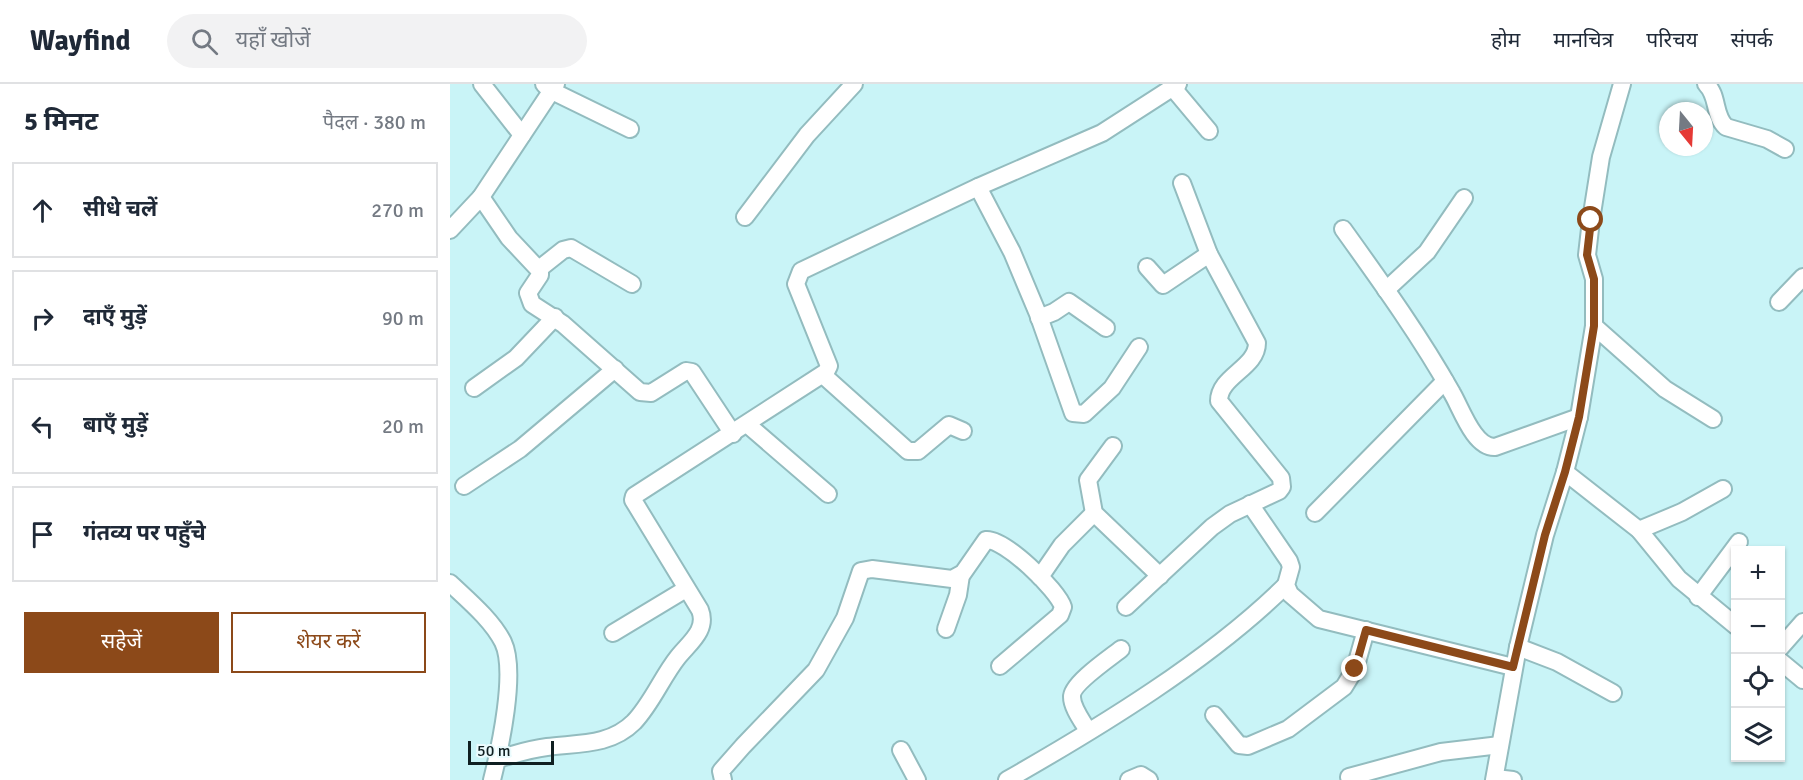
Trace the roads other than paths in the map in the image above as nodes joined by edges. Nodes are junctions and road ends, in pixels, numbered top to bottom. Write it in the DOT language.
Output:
graph roads {
  1 [pos="482,84"];
  2 [pos="854,84"];
  3 [pos="1622,84"];
  4 [pos="1706,84"];
  5 [pos="550,86"];
  6 [pos="1175,86"];
  7 [pos="630,129"];
  8 [pos="1209,131"];
  9 [pos="522,135"];
  10 [pos="1785,148"];
  11 [pos="1182,183"];
  12 [pos="978,187"];
  13 [pos="481,197"];
  14 [pos="1464,198"];
  15 [pos="745,217"];
  16 [pos="1343,229"];
  17 [pos="450,230"];
  18 [pos="1209,254"];
  19 [pos="1147,267"];
  20 [pos="539,269"];
  21 [pos="1803,277"];
  22 [pos="632,284"];
  23 [pos="1386,290"];
  24 [pos="1779,302"];
  25 [pos="555,318"];
  26 [pos="1039,318"];
  27 [pos="1594,326"];
  28 [pos="1106,328"];
  29 [pos="1139,347"];
  30 [pos="615,369"];
  31 [pos="823,375"];
  32 [pos="1445,381"];
  33 [pos="474,388"];
  34 [pos="1579,417"];
  35 [pos="1713,418"];
  36 [pos="740,430"];
  37 [pos="963,431"];
  38 [pos="1113,446"];
  39 [pos="1565,472"];
  40 [pos="464,486"];
  41 [pos="1723,489"];
  42 [pos="828,494"];
  43 [pos="1250,504"];
  44 [pos="1094,513"];
  45 [pos="1315,513"];
  46 [pos="1639,530"];
  47 [pos="1739,542"];
  48 [pos="961,575"];
  49 [pos="1160,576"];
  50 [pos="1040,577"];
  51 [pos="450,583"];
  52 [pos="1286,585"];
  53 [pos="686,589"];
  54 [pos="1698,597"];
  55 [pos="1126,607"];
  56 [pos="1731,622"];
  57 [pos="1803,622"];
  58 [pos="946,629"];
  59 [pos="1366,630"];
  60 [pos="614,633"];
  61 [pos="1785,642"];
  62 [pos="1518,647"];
  63 [pos="1121,649"];
  64 [pos="1000,666"];
  65 [pos="1785,666"];
  66 [pos="1513,667"];
  67 [pos="1803,680"];
  68 [pos="1612,693"];
  69 [pos="1214,715"];
  70 [pos="1088,731"];
  71 [pos="1500,745"];
  72 [pos="901,750"];
  73 [pos="498,759"];
  74 [pos="1350,777"];
  75 [pos="1495,779"];
  76 [pos="492,780"];
  77 [pos="723,780"];
  78 [pos="917,780"];
  79 [pos="1007,780"];
  80 [pos="1129,780"];
  81 [pos="1149,780"];
  82 [pos="1513,780"];
  1 -- 9 [label="street"];
  2 -- 15 [label="street"];
  3 -- 27 [label="street"];
  4 -- 10 [label="street"];
  5 -- 7 [label="street"];
  5 -- 9 [label="street"];
  6 -- 8 [label="street"];
  6 -- 12 [label="street"];
  9 -- 13 [label="street"];
  11 -- 18 [label="street"];
  12 -- 26 [label="street"];
  12 -- 31 [label="street"];
  13 -- 17 [label="street"];
  13 -- 20 [label="street"];
  14 -- 23 [label="street"];
  16 -- 23 [label="street"];
  18 -- 19 [label="street"];
  18 -- 43 [label="street"];
  20 -- 22 [label="street"];
  20 -- 25 [label="street"];
  21 -- 24 [label="street"];
  23 -- 32 [label="street"];
  25 -- 30 [label="street"];
  25 -- 33 [label="street"];
  26 -- 28 [label="street"];
  26 -- 29 [label="street"];
  27 -- 34 [label="street"];
  27 -- 35 [label="street"];
  30 -- 36 [label="street"];
  30 -- 40 [label="street"];
  31 -- 36 [label="street"];
  31 -- 37 [label="street"];
  32 -- 34 [label="street"];
  32 -- 45 [label="street"];
  34 -- 39 [label="street"];
  36 -- 42 [label="street"];
  36 -- 53 [label="street"];
  38 -- 44 [label="street"];
  39 -- 46 [label="street"];
  39 -- 62 [label="street"];
  41 -- 46 [label="street"];
  43 -- 49 [label="street"];
  43 -- 52 [label="street"];
  44 -- 49 [label="street"];
  44 -- 50 [label="street"];
  46 -- 54 [label="street"];
  47 -- 54 [label="street"];
  48 -- 50 [label="street"];
  48 -- 58 [label="street"];
  48 -- 77 [label="street"];
  49 -- 55 [label="street"];
  50 -- 64 [label="street"];
  51 -- 73 [label="street"];
  52 -- 59 [label="street"];
  52 -- 70 [label="street"];
  53 -- 60 [label="street"];
  53 -- 73 [label="street"];
  54 -- 56 [label="street"];
  57 -- 61 [label="street"];
  59 -- 66 [label="street"];
  59 -- 69 [label="street"];
  62 -- 66 [label="street"];
  62 -- 68 [label="street"];
  63 -- 70 [label="street"];
  65 -- 67 [label="street"];
  66 -- 71 [label="street"];
  70 -- 79 [label="street"];
  71 -- 74 [label="street"];
  71 -- 75 [label="street"];
  72 -- 78 [label="street"];
  73 -- 76 [label="street"];
  75 -- 82 [label="street"];
  80 -- 81 [label="street"];
}
